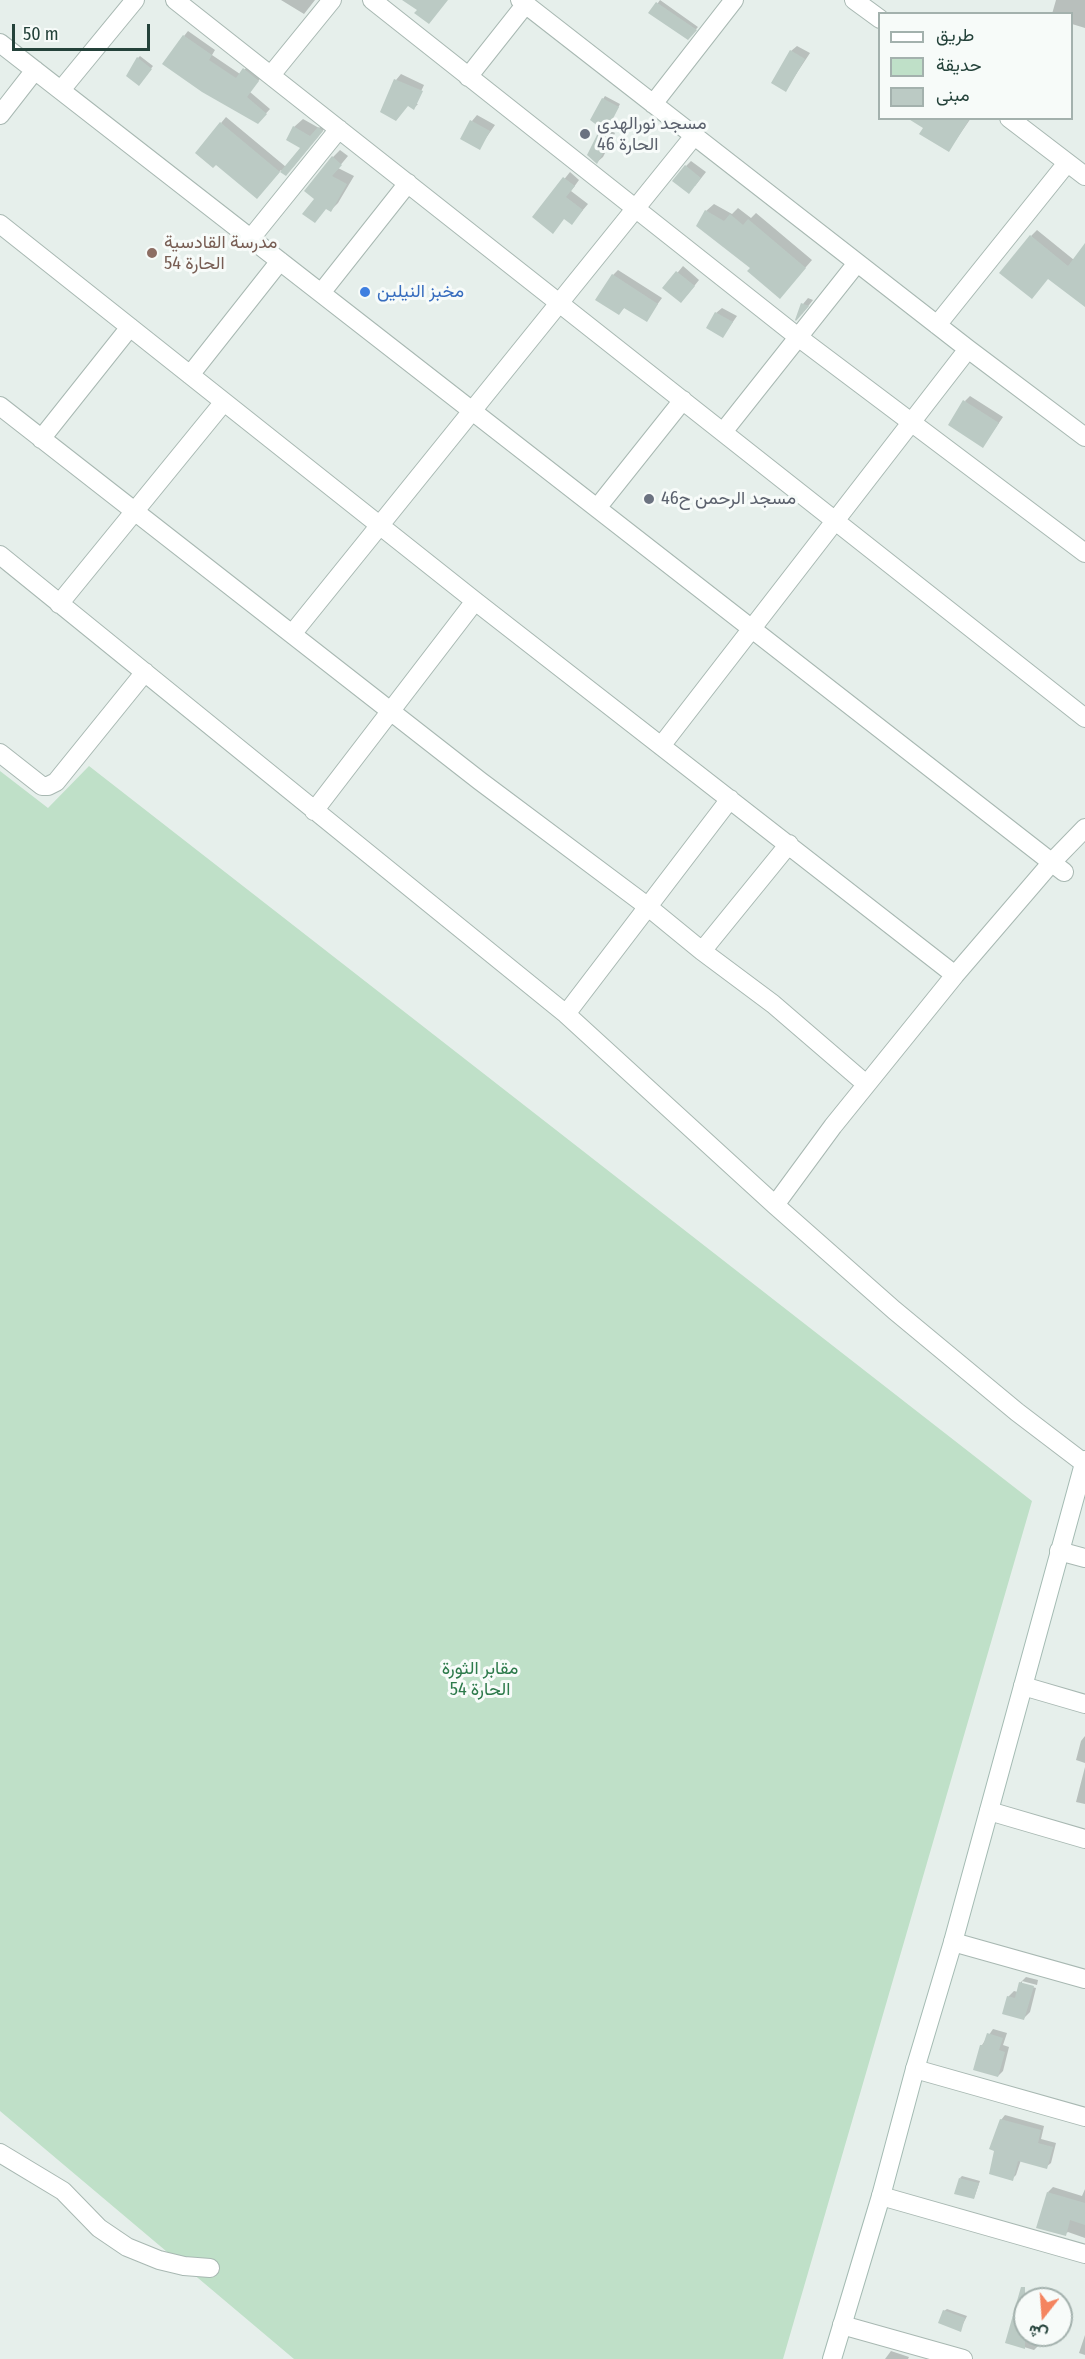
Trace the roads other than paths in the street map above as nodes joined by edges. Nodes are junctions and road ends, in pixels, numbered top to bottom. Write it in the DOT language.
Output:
graph roads {
  1 [pos="135,0"];
  2 [pos="176,0"];
  3 [pos="332,0"];
  4 [pos="372,0"];
  5 [pos="734,0"];
  6 [pos="855,0"];
  7 [pos="523,2"];
  8 [pos="878,18"];
  9 [pos="0,43"];
  10 [pos="35,70"];
  11 [pos="271,75"];
  12 [pos="468,77"];
  13 [pos="62,90"];
  14 [pos="653,104"];
  15 [pos="0,115"];
  16 [pos="1013,120"];
  17 [pos="339,129"];
  18 [pos="694,136"];
  19 [pos="1067,163"];
  20 [pos="1085,176"];
  21 [pos="408,183"];
  22 [pos="635,209"];
  23 [pos="0,224"];
  24 [pos="251,238"];
  25 [pos="280,261"];
  26 [pos="857,263"];
  27 [pos="321,293"];
  28 [pos="559,303"];
  29 [pos="937,325"];
  30 [pos="130,327"];
  31 [pos="798,337"];
  32 [pos="968,349"];
  33 [pos="190,375"];
  34 [pos="683,400"];
  35 [pos="223,403"];
  36 [pos="0,406"];
  37 [pos="472,411"];
  38 [pos="912,422"];
  39 [pos="723,432"];
  40 [pos="1085,437"];
  41 [pos="41,439"];
  42 [pos="597,508"];
  43 [pos="134,513"];
  44 [pos="836,522"];
  45 [pos="379,525"];
  46 [pos="1085,553"];
  47 [pos="0,555"];
  48 [pos="475,601"];
  49 [pos="59,604"];
  50 [pos="752,630"];
  51 [pos="292,634"];
  52 [pos="145,672"];
  53 [pos="391,711"];
  54 [pos="1085,718"];
  55 [pos="661,746"];
  56 [pos="0,753"];
  57 [pos="730,799"];
  58 [pos="314,811"];
  59 [pos="1085,828"];
  60 [pos="789,844"];
  61 [pos="1058,867"];
  62 [pos="647,906"];
  63 [pos="702,951"];
  64 [pos="955,975"];
  65 [pos="566,1014"];
  66 [pos="866,1084"];
  67 [pos="775,1206"];
  68 [pos="1084,1461"];
  69 [pos="1059,1551"];
  70 [pos="1085,1558"];
  71 [pos="1023,1686"];
  72 [pos="1085,1704"];
  73 [pos="989,1811"];
  74 [pos="1085,1839"];
  75 [pos="953,1942"];
  76 [pos="1085,1979"];
  77 [pos="915,2069"];
  78 [pos="1085,2117"];
  79 [pos="0,2153"];
  80 [pos="881,2196"];
  81 [pos="1085,2254"];
  82 [pos="210,2268"];
  83 [pos="842,2325"];
  84 [pos="832,2359"];
  85 [pos="963,2359"];
  1 -- 13 [label="street"];
  2 -- 11 [label="street"];
  3 -- 11 [label="street"];
  4 -- 12 [label="street"];
  5 -- 14 [label="street"];
  6 -- 8 [label="street"];
  7 -- 12 [label="street"];
  7 -- 14 [label="street"];
  9 -- 10 [label="street"];
  10 -- 13 [label="street"];
  10 -- 15 [label="street"];
  11 -- 17 [label="street"];
  12 -- 22 [label="street"];
  13 -- 24 [label="street"];
  14 -- 18 [label="street"];
  16 -- 19 [label="street"];
  17 -- 21 [label="street"];
  17 -- 24 [label="street"];
  18 -- 22 [label="street"];
  18 -- 26 [label="street"];
  19 -- 20 [label="street"];
  19 -- 29 [label="street"];
  21 -- 27 [label="street"];
  21 -- 28 [label="street"];
  22 -- 28 [label="street"];
  22 -- 31 [label="street"];
  23 -- 30 [label="street"];
  24 -- 25 [label="street"];
  25 -- 27 [label="street"];
  25 -- 33 [label="street"];
  26 -- 29 [label="street"];
  26 -- 31 [label="street"];
  27 -- 37 [label="street"];
  28 -- 34 [label="street"];
  28 -- 37 [label="street"];
  29 -- 32 [label="street"];
  30 -- 33 [label="street"];
  30 -- 41 [label="street"];
  31 -- 38 [label="street"];
  31 -- 39 [label="street"];
  32 -- 38 [label="street"];
  32 -- 40 [label="street"];
  33 -- 35 [label="street"];
  34 -- 39 [label="street"];
  34 -- 42 [label="street"];
  35 -- 43 [label="street"];
  35 -- 45 [label="street"];
  36 -- 41 [label="street"];
  37 -- 42 [label="street"];
  37 -- 45 [label="street"];
  38 -- 44 [label="street"];
  38 -- 46 [label="street"];
  39 -- 44 [label="street"];
  41 -- 43 [label="street"];
  42 -- 50 [label="street"];
  43 -- 49 [label="street"];
  43 -- 51 [label="street"];
  44 -- 50 [label="street"];
  44 -- 54 [label="street"];
  45 -- 48 [label="street"];
  45 -- 51 [label="street"];
  47 -- 49 [label="street"];
  48 -- 53 [label="street"];
  48 -- 55 [label="street"];
  49 -- 52 [label="street"];
  50 -- 55 [label="street"];
  50 -- 61 [label="street"];
  51 -- 53 [label="street"];
  52 -- 56 [label="street"];
  52 -- 58 [label="street"];
  53 -- 58 [label="street"];
  53 -- 62 [label="street"];
  55 -- 57 [label="street"];
  57 -- 60 [label="street"];
  57 -- 62 [label="street"];
  58 -- 65 [label="street"];
  59 -- 61 [label="street"];
  60 -- 63 [label="street"];
  60 -- 64 [label="street"];
  61 -- 64 [label="street"];
  62 -- 63 [label="street"];
  62 -- 65 [label="street"];
  63 -- 66 [label="street"];
  64 -- 66 [label="street"];
  65 -- 67 [label="street"];
  66 -- 67 [label="street"];
  67 -- 68 [label="street"];
  68 -- 69 [label="street"];
  69 -- 70 [label="street"];
  69 -- 71 [label="street"];
  71 -- 72 [label="street"];
  71 -- 73 [label="street"];
  73 -- 74 [label="street"];
  73 -- 75 [label="street"];
  75 -- 76 [label="street"];
  75 -- 77 [label="street"];
  77 -- 78 [label="street"];
  77 -- 80 [label="street"];
  79 -- 82 [label="street"];
  80 -- 81 [label="street"];
  80 -- 83 [label="street"];
  83 -- 84 [label="street"];
  83 -- 85 [label="street"];
}
